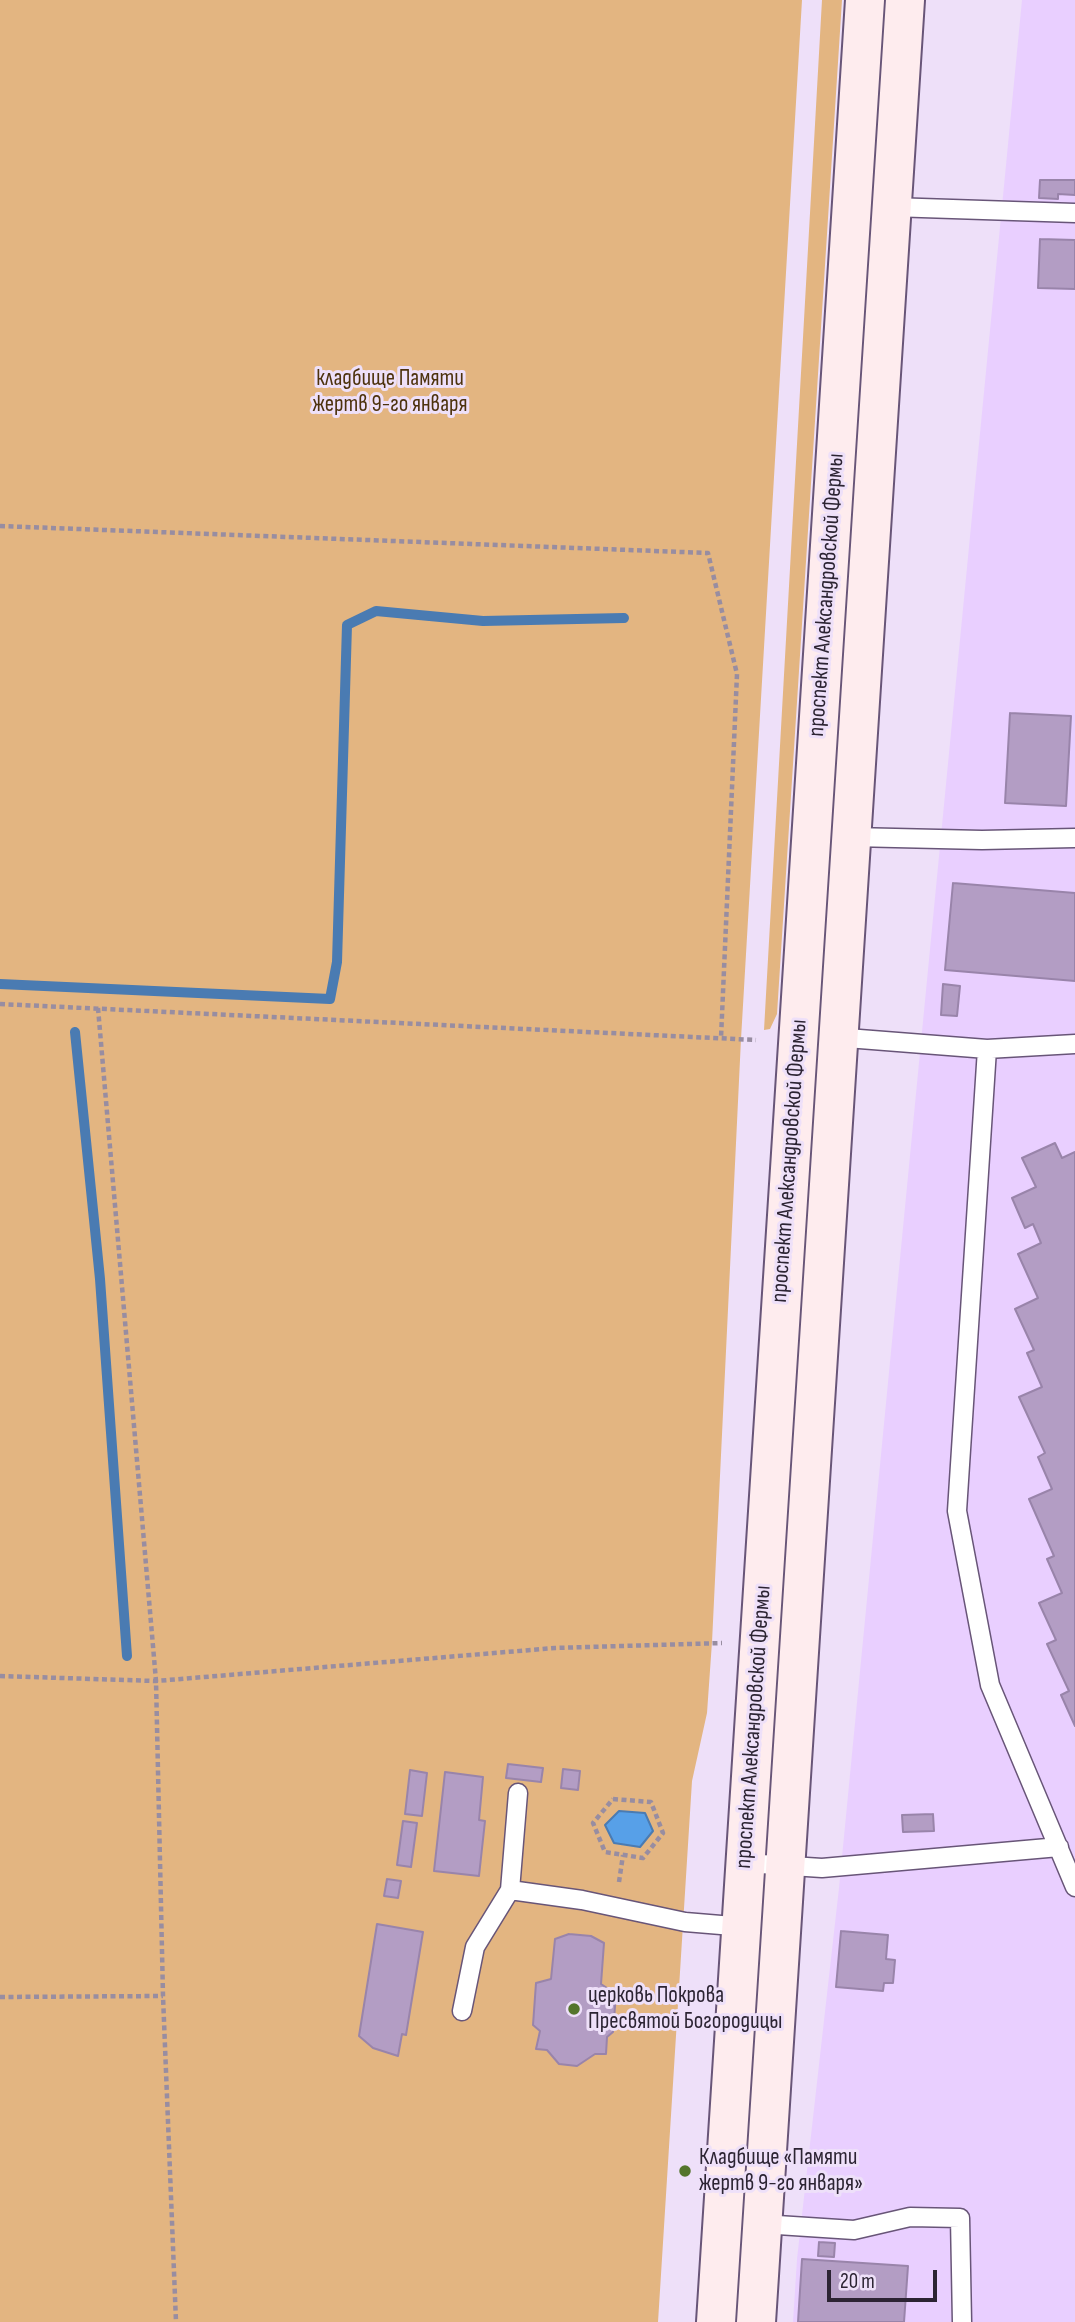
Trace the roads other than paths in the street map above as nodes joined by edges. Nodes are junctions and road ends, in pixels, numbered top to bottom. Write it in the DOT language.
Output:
graph roads {
  1 [pos="865,0"];
  2 [pos="905,0"];
  3 [pos="891,207"];
  4 [pos="1075,213"];
  5 [pos="852,836"];
  6 [pos="1075,838"];
  7 [pos="799,1034"];
  8 [pos="838,1037"];
  9 [pos="1075,1044"];
  10 [pos="987,1049"];
  11 [pos="518,1793"];
  12 [pos="1059,1847"];
  13 [pos="745,1864"];
  14 [pos="785,1866"];
  15 [pos="1075,1887"];
  16 [pos="510,1890"];
  17 [pos="741,1927"];
  18 [pos="780,1929"];
  19 [pos="462,2011"];
  20 [pos="762,2224"];
  21 [pos="716,2322"];
  22 [pos="756,2322"];
  23 [pos="962,2322"];
  1 -- 7 [label="main road, проспект Александровской Фермы"];
  2 -- 3 [label="main road, проспект Александровской Фермы"];
  3 -- 4 [label="lane"];
  3 -- 5 [label="main road, проспект Александровской Фермы"];
  5 -- 6 [label="lane"];
  5 -- 8 [label="main road, проспект Александровской Фермы"];
  7 -- 8 [label="lane"];
  7 -- 13 [label="main road, проспект Александровской Фермы"];
  8 -- 10 [label="lane"];
  8 -- 14 [label="main road, проспект Александровской Фермы"];
  9 -- 10 [label="lane"];
  10 -- 12 [label="lane"];
  11 -- 16 [label="lane"];
  12 -- 14 [label="lane"];
  12 -- 15 [label="lane"];
  13 -- 14 [label="lane"];
  13 -- 17 [label="main road, проспект Александровской Фермы"];
  14 -- 18 [label="main road, проспект Александровской Фермы"];
  16 -- 17 [label="lane"];
  16 -- 19 [label="lane"];
  17 -- 18 [label="lane"];
  17 -- 21 [label="main road, проспект Александровской Фермы"];
  18 -- 20 [label="main road, проспект Александровской Фермы"];
  20 -- 22 [label="main road, проспект Александровской Фермы"];
  20 -- 23 [label="lane"];
}
